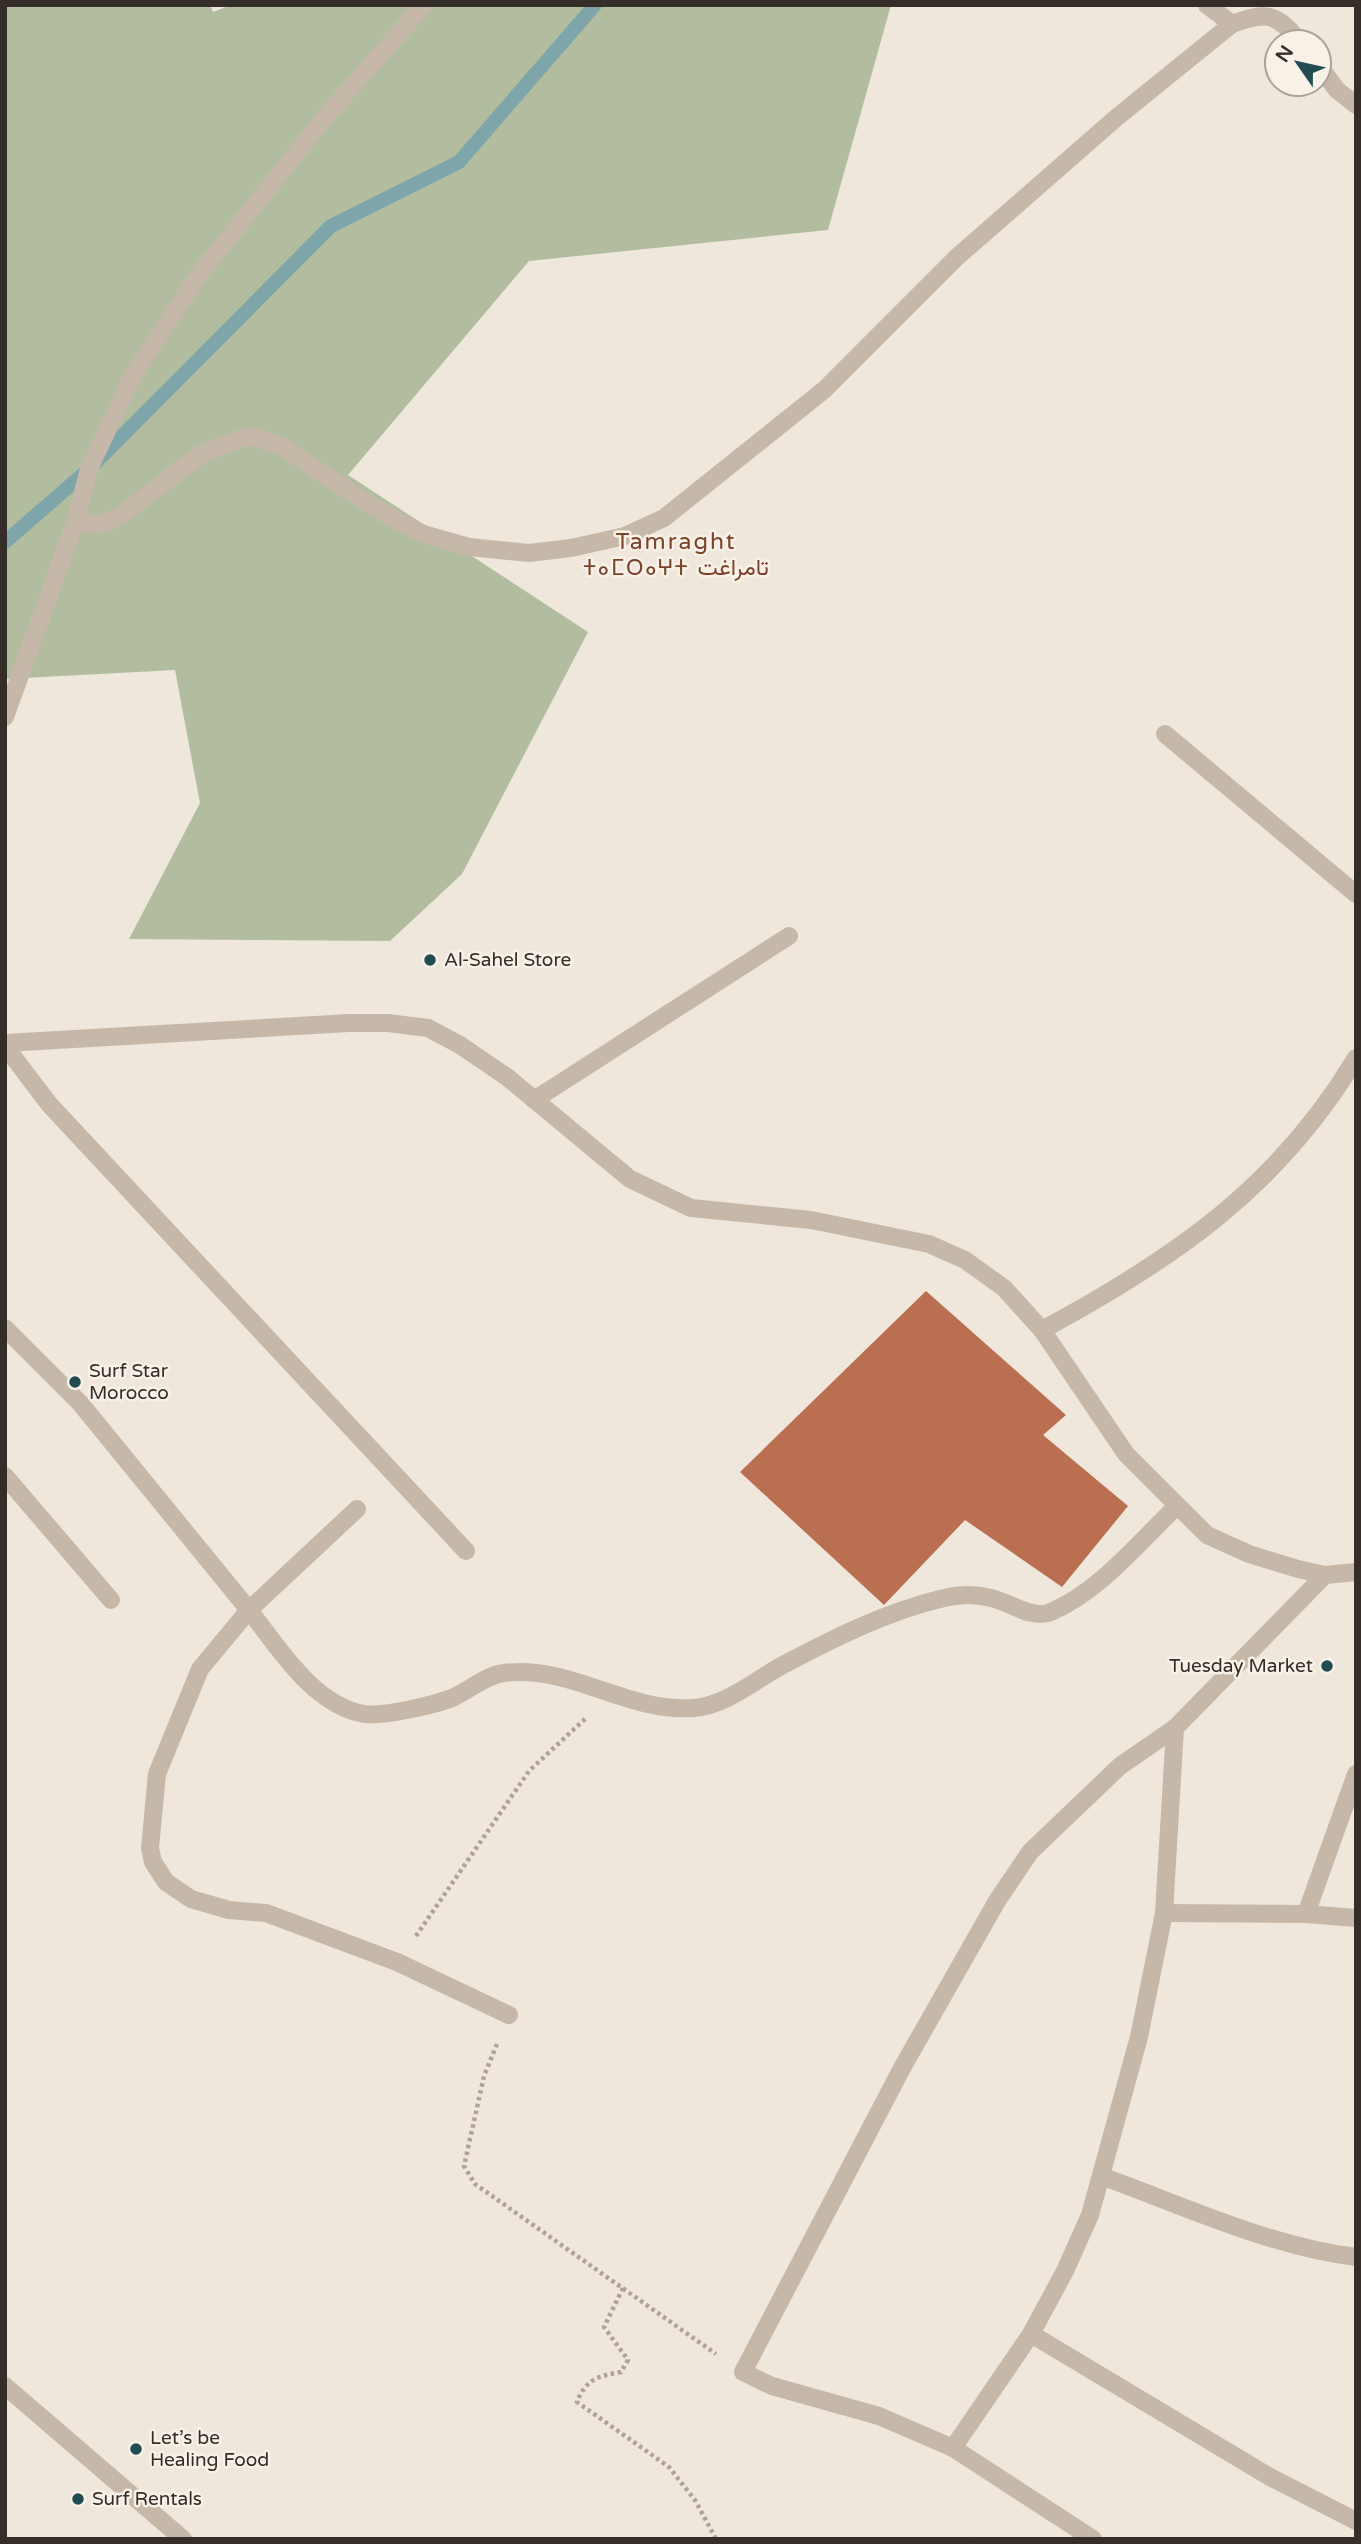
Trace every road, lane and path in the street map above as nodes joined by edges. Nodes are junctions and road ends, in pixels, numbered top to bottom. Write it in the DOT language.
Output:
graph roads {
  1 [pos="424,5"];
  2 [pos="1207,5"];
  3 [pos="1232,23"];
  4 [pos="1287,28"];
  5 [pos="1333,85"];
  6 [pos="1356,105"];
  7 [pos="75,523"];
  8 [pos="5,717"];
  9 [pos="1166,734"];
  10 [pos="1356,894"];
  11 [pos="789,936"];
  12 [pos="5,1045"];
  13 [pos="1356,1058"];
  14 [pos="1350,1080"];
  15 [pos="534,1100"];
  16 [pos="5,1328"];
  17 [pos="1042,1330"];
  18 [pos="5,1476"];
  19 [pos="1176,1507"];
  20 [pos="356,1509"];
  21 [pos="466,1551"];
  22 [pos="1356,1572"];
  23 [pos="1325,1575"];
  24 [pos="111,1600"];
  25 [pos="249,1610"];
  26 [pos="611,1694"];
  27 [pos="1175,1728"];
  28 [pos="1356,1774"];
  29 [pos="1164,1913"];
  30 [pos="1306,1914"];
  31 [pos="1356,1918"];
  32 [pos="397,1962"];
  33 [pos="509,2015"];
  34 [pos="1101,2176"];
  35 [pos="1356,2257"];
  36 [pos="623,2288"];
  37 [pos="1031,2334"];
  38 [pos="743,2372"];
  39 [pos="5,2386"];
  40 [pos="953,2448"];
  41 [pos="1356,2521"];
  42 [pos="183,2539"];
  43 [pos="716,2539"];
  44 [pos="1093,2539"];
  1 -- 7 [label="street"];
  2 -- 3 [label="street"];
  3 -- 4 [label="street"];
  3 -- 7 [label="street"];
  5 -- 6 [label="street"];
  7 -- 8 [label="street"];
  9 -- 10 [label="street"];
  11 -- 15 [label="street"];
  12 -- 15 [label="street"];
  12 -- 21 [label="street"];
  13 -- 14 [label="street"];
  14 -- 17 [label="street"];
  15 -- 17 [label="street"];
  16 -- 25 [label="street"];
  17 -- 19 [label="street"];
  18 -- 24 [label="street"];
  19 -- 23 [label="street"];
  19 -- 26 [label="street"];
  20 -- 25 [label="street"];
  22 -- 23 [label="street"];
  23 -- 27 [label="street"];
  25 -- 26 [label="street"];
  25 -- 32 [label="street"];
  26 -- 32 [label="path"];
  27 -- 29 [label="street"];
  27 -- 38 [label="street"];
  28 -- 30 [label="street"];
  29 -- 30 [label="street"];
  29 -- 34 [label="street"];
  30 -- 31 [label="street"];
  32 -- 33 [label="street"];
  33 -- 36 [label="path"];
  34 -- 35 [label="street"];
  34 -- 37 [label="street"];
  36 -- 38 [label="path"];
  36 -- 43 [label="path"];
  37 -- 40 [label="street"];
  37 -- 41 [label="street"];
  38 -- 40 [label="street"];
  39 -- 42 [label="street"];
  40 -- 44 [label="street"];
}
